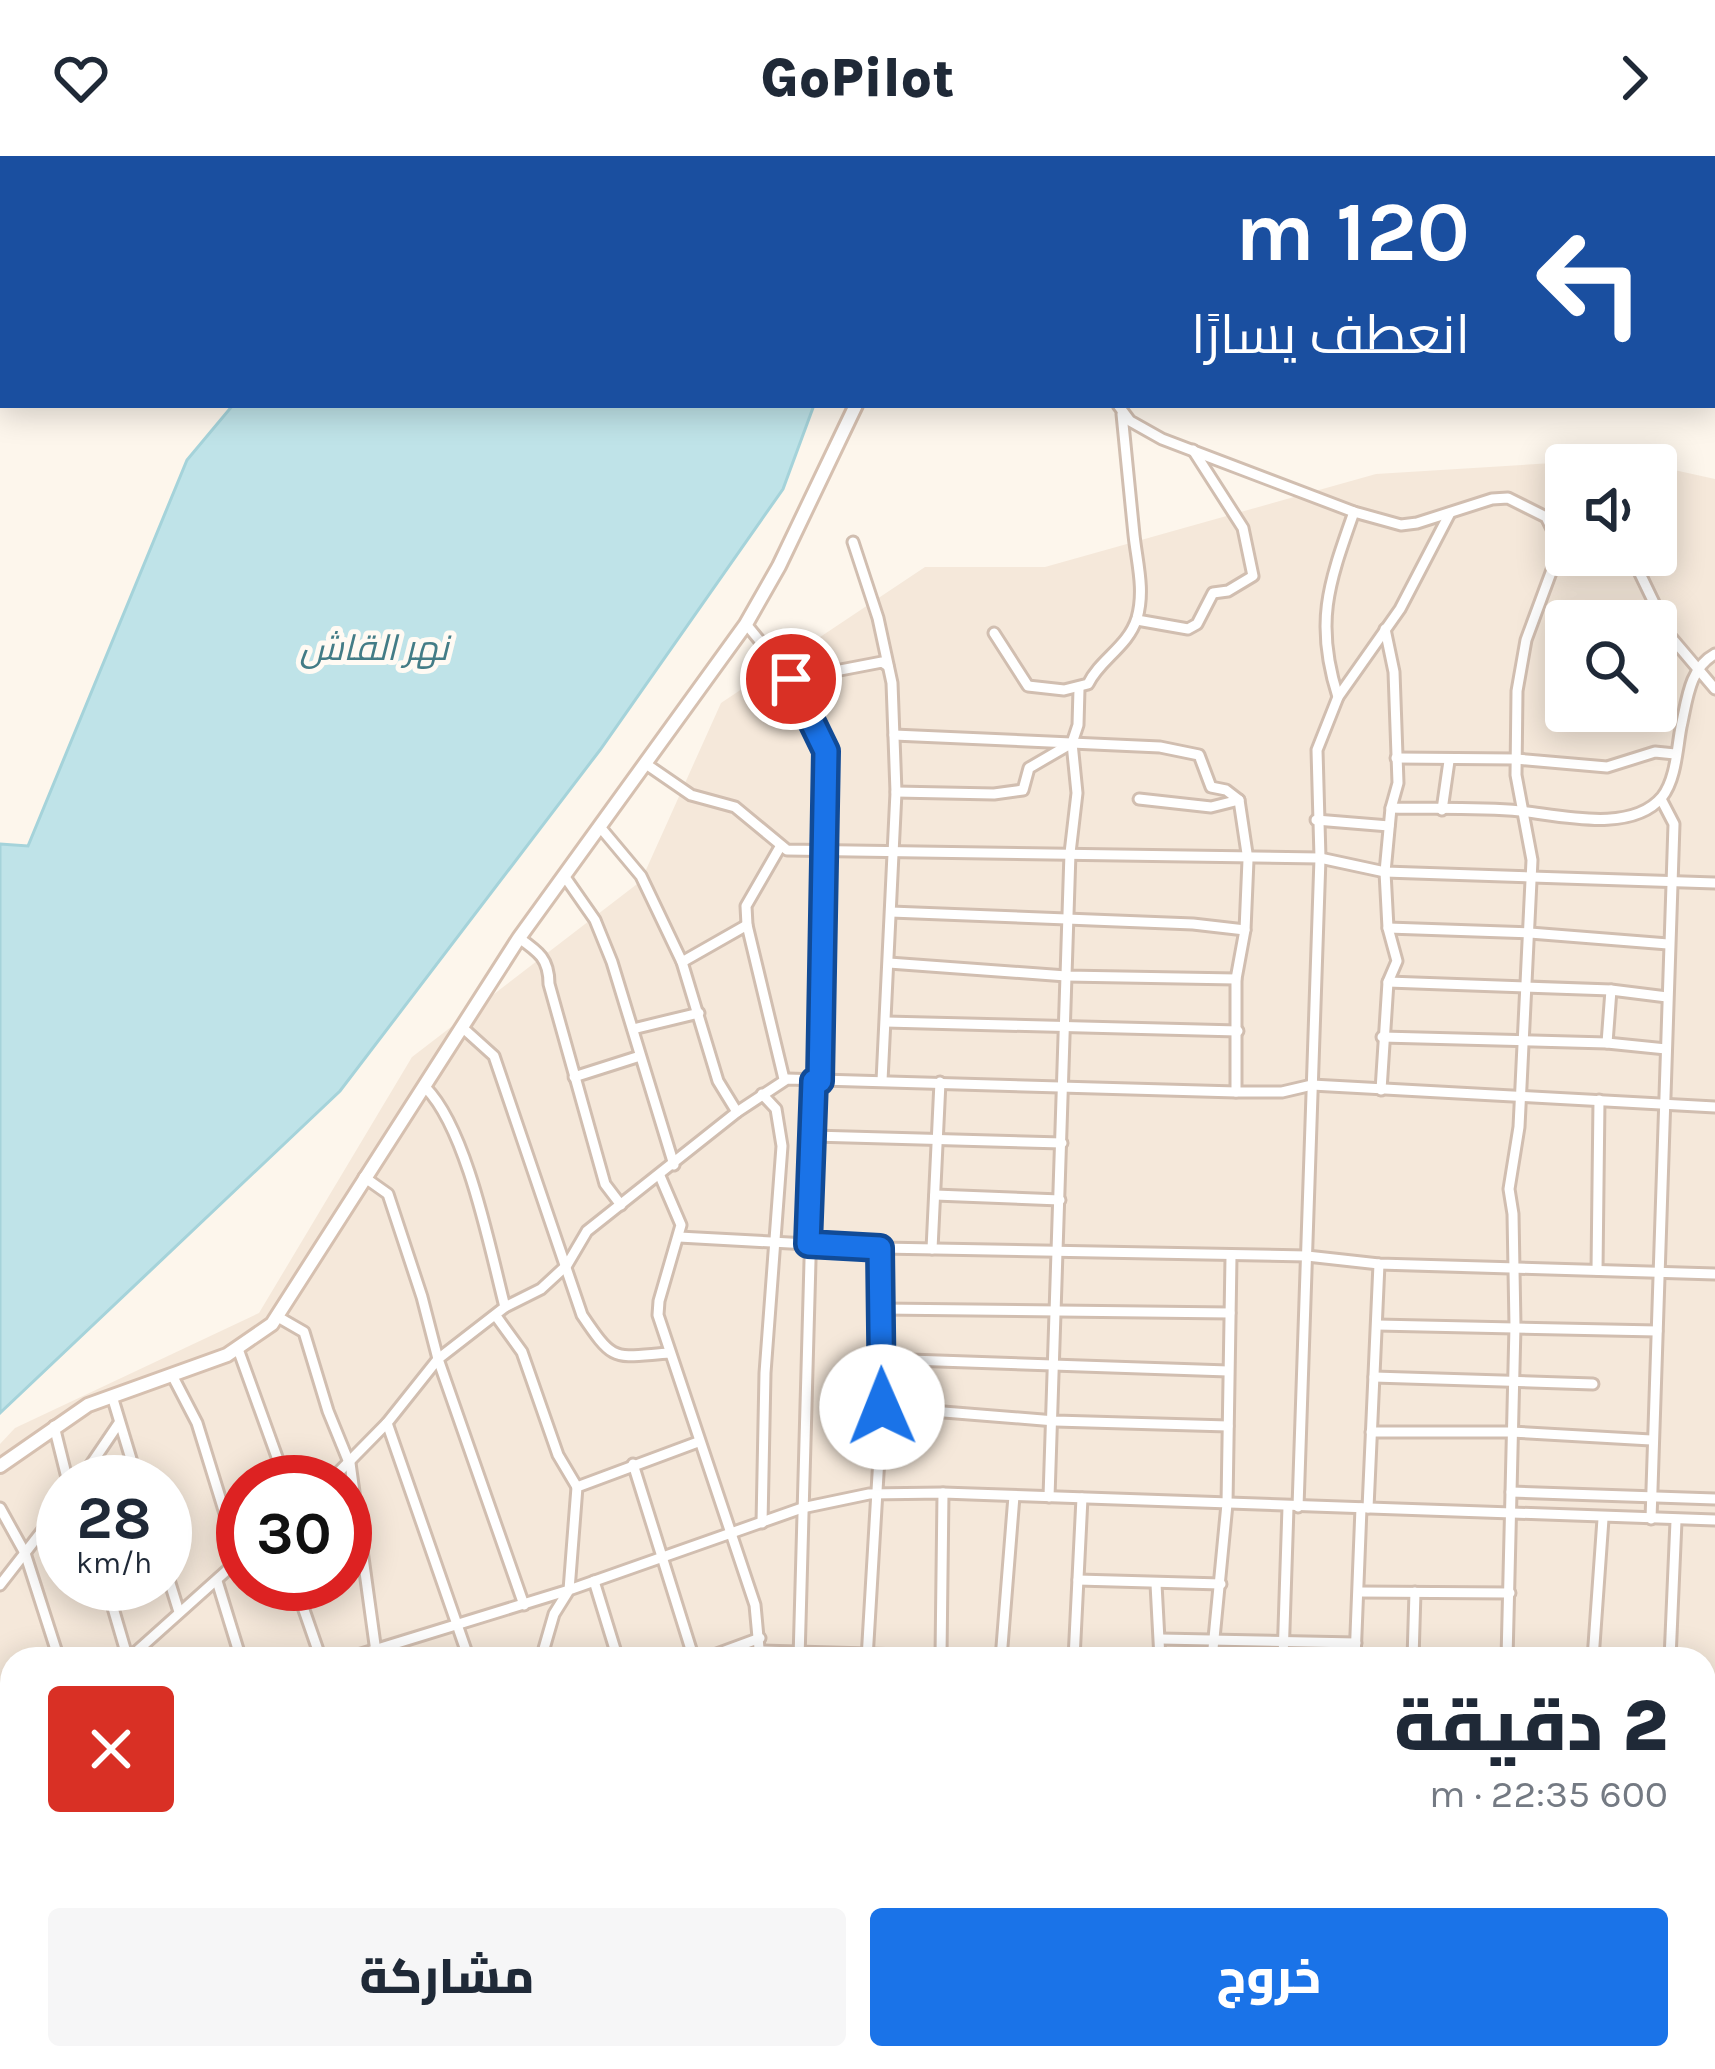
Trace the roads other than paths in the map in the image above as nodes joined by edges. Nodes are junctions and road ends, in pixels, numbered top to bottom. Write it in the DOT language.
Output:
graph roads {
  1 [pos="855,408"];
  2 [pos="1120,409"];
  3 [pos="1193,450"];
  4 [pos="1354,512"];
  5 [pos="1450,513"];
  6 [pos="1545,516"];
  7 [pos="853,542"];
  8 [pos="1549,576"];
  9 [pos="1641,576"];
  10 [pos="1136,620"];
  11 [pos="746,624"];
  12 [pos="1385,629"];
  13 [pos="994,633"];
  14 [pos="1715,654"];
  15 [pos="888,667"];
  16 [pos="1697,670"];
  17 [pos="782,671"];
  18 [pos="1079,689"];
  19 [pos="1715,689"];
  20 [pos="1338,697"];
  21 [pos="894,736"];
  22 [pos="1072,742"];
  23 [pos="1675,754"];
  24 [pos="1396,758"];
  25 [pos="1516,759"];
  26 [pos="1449,761"];
  27 [pos="646,764"];
  28 [pos="896,792"];
  29 [pos="1139,799"];
  30 [pos="1661,799"];
  31 [pos="1239,800"];
  32 [pos="1391,808"];
  33 [pos="1442,810"];
  34 [pos="1520,811"];
  35 [pos="1316,820"];
  36 [pos="599,826"];
  37 [pos="1389,826"];
  38 [pos="780,847"];
  39 [pos="890,852"];
  40 [pos="1070,853"];
  41 [pos="825,854"];
  42 [pos="1320,858"];
  43 [pos="1248,860"];
  44 [pos="1385,872"];
  45 [pos="1532,876"];
  46 [pos="566,877"];
  47 [pos="1670,883"];
  48 [pos="1715,883"];
  49 [pos="891,912"];
  50 [pos="1069,919"];
  51 [pos="747,925"];
  52 [pos="1388,928"];
  53 [pos="1245,930"];
  54 [pos="1530,933"];
  55 [pos="519,938"];
  56 [pos="1668,944"];
  57 [pos="682,962"];
  58 [pos="889,963"];
  59 [pos="1066,976"];
  60 [pos="1237,979"];
  61 [pos="1388,982"];
  62 [pos="1527,989"];
  63 [pos="1611,990"];
  64 [pos="1667,997"];
  65 [pos="698,1012"];
  66 [pos="886,1022"];
  67 [pos="463,1028"];
  68 [pos="633,1029"];
  69 [pos="1064,1029"];
  70 [pos="1238,1031"];
  71 [pos="1382,1037"];
  72 [pos="1525,1040"];
  73 [pos="1607,1043"];
  74 [pos="1666,1049"];
  75 [pos="640,1056"];
  76 [pos="574,1077"];
  77 [pos="784,1079"];
  78 [pos="817,1081"];
  79 [pos="882,1081"];
  80 [pos="940,1082"];
  81 [pos="1312,1085"];
  82 [pos="426,1088"];
  83 [pos="1064,1088"];
  84 [pos="1381,1090"];
  85 [pos="1236,1092"];
  86 [pos="762,1094"];
  87 [pos="1521,1099"];
  88 [pos="1599,1100"];
  89 [pos="1664,1106"];
  90 [pos="1715,1107"];
  91 [pos="737,1112"];
  92 [pos="813,1136"];
  93 [pos="937,1140"];
  94 [pos="1062,1143"];
  95 [pos="674,1165"];
  96 [pos="660,1176"];
  97 [pos="364,1177"];
  98 [pos="935,1196"];
  99 [pos="1060,1200"];
  100 [pos="621,1205"];
  101 [pos="679,1237"];
  102 [pos="777,1242"];
  103 [pos="808,1244"];
  104 [pos="880,1248"];
  105 [pos="932,1249"];
  106 [pos="1059,1250"];
  107 [pos="1307,1256"];
  108 [pos="1231,1257"];
  109 [pos="1379,1264"];
  110 [pos="567,1265"];
  111 [pos="1511,1268"];
  112 [pos="1597,1270"];
  113 [pos="1660,1273"];
  114 [pos="1715,1274"];
  115 [pos="505,1307"];
  116 [pos="882,1309"];
  117 [pos="1056,1313"];
  118 [pos="1230,1313"];
  119 [pos="496,1316"];
  120 [pos="278,1317"];
  121 [pos="1376,1325"];
  122 [pos="1515,1326"];
  123 [pos="1657,1330"];
  124 [pos="238,1349"];
  125 [pos="670,1353"];
  126 [pos="437,1359"];
  127 [pos="881,1359"];
  128 [pos="1054,1362"];
  129 [pos="1228,1371"];
  130 [pos="172,1375"];
  131 [pos="1374,1377"];
  132 [pos="1514,1379"];
  133 [pos="1593,1384"];
  134 [pos="112,1396"];
  135 [pos="882,1407"];
  136 [pos="1055,1421"];
  137 [pos="119,1423"];
  138 [pos="387,1423"];
  139 [pos="54,1426"];
  140 [pos="1228,1426"];
  141 [pos="1371,1432"];
  142 [pos="1511,1432"];
  143 [pos="1652,1440"];
  144 [pos="698,1442"];
  145 [pos="61,1455"];
  146 [pos="97,1455"];
  147 [pos="129,1455"];
  148 [pos="276,1455"];
  149 [pos="346,1455"];
  150 [pos="356,1455"];
  151 [pos="633,1464"];
  152 [pos="0,1466"];
  153 [pos="216,1481"];
  154 [pos="577,1486"];
  155 [pos="1511,1492"];
  156 [pos="943,1493"];
  157 [pos="876,1494"];
  158 [pos="1014,1496"];
  159 [pos="1049,1497"];
  160 [pos="1650,1497"];
  161 [pos="1082,1498"];
  162 [pos="1715,1499"];
  163 [pos="1227,1504"];
  164 [pos="1293,1507"];
  165 [pos="0,1508"];
  166 [pos="802,1508"];
  167 [pos="1364,1508"];
  168 [pos="1511,1516"];
  169 [pos="1603,1519"];
  170 [pos="1651,1519"];
  171 [pos="1715,1520"];
  172 [pos="1676,1521"];
  173 [pos="762,1523"];
  174 [pos="732,1535"];
  175 [pos="36,1539"];
  176 [pos="25,1553"];
  177 [pos="662,1558"];
  178 [pos="1078,1580"];
  179 [pos="594,1581"];
  180 [pos="216,1582"];
  181 [pos="1156,1584"];
  182 [pos="1221,1584"];
  183 [pos="0,1585"];
  184 [pos="569,1590"];
  185 [pos="1358,1592"];
  186 [pos="1415,1592"];
  187 [pos="1510,1593"];
  188 [pos="524,1605"];
  189 [pos="114,1611"];
  190 [pos="226,1611"];
  191 [pos="305,1611"];
  192 [pos="370,1611"];
  193 [pos="179,1612"];
  194 [pos="457,1625"];
  195 [pos="1212,1637"];
  196 [pos="760,1638"];
  197 [pos="1161,1639"];
  198 [pos="1283,1641"];
  199 [pos="1356,1643"];
  200 [pos="145,1644"];
  201 [pos="54,1647"];
  202 [pos="124,1647"];
  203 [pos="142,1647"];
  204 [pos="146,1647"];
  205 [pos="237,1647"];
  206 [pos="317,1647"];
  207 [pos="375,1647"];
  208 [pos="396,1647"];
  209 [pos="465,1647"];
  210 [pos="545,1647"];
  211 [pos="614,1647"];
  212 [pos="690,1647"];
  213 [pos="736,1647"];
  214 [pos="759,1647"];
  215 [pos="799,1647"];
  216 [pos="867,1647"];
  217 [pos="940,1647"];
  218 [pos="1001,1647"];
  219 [pos="1075,1647"];
  220 [pos="1161,1647"];
  221 [pos="1212,1647"];
  222 [pos="1283,1647"];
  223 [pos="1356,1647"];
  224 [pos="1413,1647"];
  225 [pos="1508,1647"];
  226 [pos="1594,1647"];
  227 [pos="1671,1647"];
  1 -- 11 [label="main road"];
  2 -- 3 [label="street"];
  2 -- 10 [label="street"];
  3 -- 4 [label="street"];
  3 -- 10 [label="street"];
  4 -- 5 [label="street"];
  4 -- 20 [label="street"];
  5 -- 6 [label="street"];
  5 -- 12 [label="street"];
  7 -- 15 [label="street"];
  8 -- 25 [label="street"];
  9 -- 16 [label="street"];
  10 -- 18 [label="street"];
  11 -- 17 [label="street"];
  11 -- 27 [label="main road"];
  12 -- 20 [label="street"];
  12 -- 24 [label="street"];
  13 -- 18 [label="street"];
  14 -- 16 [label="street"];
  15 -- 17 [label="street"];
  15 -- 21 [label="street"];
  16 -- 19 [label="street"];
  16 -- 23 [label="street"];
  17 -- 41 [label="street"];
  18 -- 22 [label="street"];
  20 -- 35 [label="street"];
  21 -- 22 [label="street"];
  21 -- 28 [label="street"];
  22 -- 28 [label="street"];
  22 -- 31 [label="street"];
  22 -- 40 [label="street"];
  23 -- 25 [label="street"];
  23 -- 30 [label="street"];
  24 -- 26 [label="street"];
  24 -- 32 [label="street"];
  25 -- 26 [label="street"];
  25 -- 34 [label="street"];
  26 -- 33 [label="street"];
  27 -- 36 [label="main road"];
  27 -- 38 [label="street"];
  28 -- 39 [label="street"];
  29 -- 31 [label="street"];
  30 -- 34 [label="street"];
  30 -- 47 [label="street"];
  31 -- 43 [label="street"];
  32 -- 33 [label="street"];
  32 -- 37 [label="street"];
  33 -- 34 [label="street"];
  34 -- 45 [label="street"];
  35 -- 37 [label="street"];
  35 -- 42 [label="street"];
  36 -- 46 [label="main road"];
  36 -- 57 [label="street"];
  37 -- 44 [label="street"];
  38 -- 41 [label="street"];
  38 -- 51 [label="street"];
  39 -- 40 [label="street"];
  39 -- 41 [label="street"];
  39 -- 49 [label="street"];
  40 -- 43 [label="street"];
  40 -- 50 [label="street"];
  41 -- 78 [label="street"];
  42 -- 43 [label="street"];
  42 -- 44 [label="street"];
  42 -- 81 [label="street"];
  43 -- 53 [label="street"];
  44 -- 45 [label="street"];
  44 -- 52 [label="street"];
  45 -- 47 [label="street"];
  45 -- 54 [label="street"];
  46 -- 55 [label="main road"];
  46 -- 68 [label="street"];
  47 -- 48 [label="street"];
  47 -- 56 [label="street"];
  49 -- 50 [label="street"];
  49 -- 58 [label="street"];
  50 -- 53 [label="street"];
  50 -- 59 [label="street"];
  51 -- 57 [label="street"];
  51 -- 77 [label="street"];
  52 -- 54 [label="street"];
  52 -- 61 [label="street"];
  53 -- 60 [label="street"];
  54 -- 56 [label="street"];
  54 -- 62 [label="street"];
  55 -- 67 [label="main road"];
  55 -- 76 [label="street"];
  56 -- 64 [label="street"];
  57 -- 65 [label="street"];
  58 -- 59 [label="street"];
  58 -- 66 [label="street"];
  59 -- 60 [label="street"];
  59 -- 69 [label="street"];
  60 -- 70 [label="street"];
  61 -- 62 [label="street"];
  61 -- 71 [label="street"];
  62 -- 63 [label="street"];
  62 -- 72 [label="street"];
  63 -- 64 [label="street"];
  63 -- 73 [label="street"];
  64 -- 74 [label="street"];
  65 -- 68 [label="street"];
  65 -- 91 [label="street"];
  66 -- 69 [label="street"];
  66 -- 79 [label="street"];
  67 -- 82 [label="main road"];
  67 -- 110 [label="street"];
  68 -- 75 [label="street"];
  69 -- 70 [label="street"];
  69 -- 83 [label="street"];
  70 -- 85 [label="street"];
  71 -- 72 [label="street"];
  71 -- 84 [label="street"];
  72 -- 73 [label="street"];
  72 -- 87 [label="street"];
  73 -- 74 [label="street"];
  74 -- 89 [label="street"];
  75 -- 76 [label="street"];
  75 -- 95 [label="street"];
  76 -- 100 [label="street"];
  77 -- 78 [label="street"];
  77 -- 86 [label="street"];
  78 -- 79 [label="street"];
  78 -- 92 [label="street"];
  79 -- 80 [label="street"];
  80 -- 83 [label="street"];
  80 -- 93 [label="street"];
  81 -- 84 [label="street"];
  81 -- 85 [label="street"];
  81 -- 107 [label="street"];
  82 -- 97 [label="main road"];
  82 -- 115 [label="street"];
  83 -- 85 [label="street"];
  83 -- 94 [label="street"];
  84 -- 87 [label="street"];
  86 -- 91 [label="street"];
  86 -- 102 [label="street"];
  87 -- 88 [label="street"];
  87 -- 111 [label="street"];
  88 -- 89 [label="street"];
  88 -- 112 [label="street"];
  89 -- 90 [label="street"];
  89 -- 113 [label="street"];
  91 -- 95 [label="street"];
  92 -- 93 [label="street"];
  92 -- 103 [label="street"];
  93 -- 94 [label="street"];
  93 -- 98 [label="street"];
  94 -- 99 [label="street"];
  95 -- 96 [label="street"];
  96 -- 100 [label="street"];
  96 -- 101 [label="street"];
  97 -- 120 [label="main road"];
  97 -- 126 [label="street"];
  98 -- 99 [label="street"];
  98 -- 105 [label="street"];
  99 -- 106 [label="street"];
  100 -- 110 [label="street"];
  101 -- 102 [label="street"];
  101 -- 125 [label="street"];
  102 -- 103 [label="street"];
  102 -- 173 [label="street"];
  103 -- 104 [label="street"];
  103 -- 166 [label="street"];
  104 -- 105 [label="street"];
  104 -- 116 [label="street"];
  105 -- 106 [label="street"];
  106 -- 108 [label="street"];
  106 -- 117 [label="street"];
  107 -- 108 [label="street"];
  107 -- 109 [label="street"];
  107 -- 164 [label="street"];
  108 -- 118 [label="street"];
  109 -- 111 [label="street"];
  109 -- 121 [label="street"];
  110 -- 115 [label="street"];
  110 -- 125 [label="street"];
  111 -- 112 [label="street"];
  111 -- 122 [label="street"];
  112 -- 113 [label="street"];
  113 -- 114 [label="street"];
  113 -- 123 [label="street"];
  115 -- 119 [label="street"];
  116 -- 117 [label="street"];
  116 -- 127 [label="street"];
  117 -- 118 [label="street"];
  117 -- 128 [label="street"];
  118 -- 129 [label="street"];
  119 -- 126 [label="street"];
  119 -- 154 [label="street"];
  120 -- 124 [label="main road"];
  120 -- 149 [label="street"];
  121 -- 122 [label="street"];
  121 -- 131 [label="street"];
  122 -- 123 [label="street"];
  122 -- 132 [label="street"];
  123 -- 143 [label="street"];
  124 -- 130 [label="main road"];
  124 -- 148 [label="street"];
  125 -- 144 [label="street"];
  126 -- 138 [label="street"];
  126 -- 188 [label="street"];
  127 -- 128 [label="street"];
  127 -- 135 [label="street"];
  128 -- 129 [label="street"];
  128 -- 136 [label="street"];
  129 -- 140 [label="street"];
  130 -- 134 [label="main road"];
  130 -- 153 [label="street"];
  131 -- 132 [label="street"];
  131 -- 141 [label="street"];
  132 -- 133 [label="street"];
  132 -- 142 [label="street"];
  134 -- 137 [label="street"];
  134 -- 139 [label="main road"];
  135 -- 136 [label="street"];
  135 -- 157 [label="street"];
  136 -- 140 [label="street"];
  136 -- 159 [label="street"];
  137 -- 146 [label="street"];
  137 -- 147 [label="street"];
  138 -- 150 [label="street"];
  138 -- 194 [label="street"];
  139 -- 145 [label="street"];
  139 -- 152 [label="main road"];
  140 -- 163 [label="street"];
  141 -- 142 [label="street"];
  141 -- 167 [label="street"];
  142 -- 143 [label="street"];
  142 -- 155 [label="street"];
  143 -- 160 [label="street"];
  144 -- 151 [label="street"];
  144 -- 174 [label="street"];
  151 -- 154 [label="street"];
  151 -- 177 [label="street"];
  154 -- 184 [label="street"];
  155 -- 160 [label="street"];
  155 -- 168 [label="street"];
  156 -- 157 [label="street"];
  156 -- 158 [label="street"];
  156 -- 217 [label="street"];
  157 -- 166 [label="street"];
  157 -- 216 [label="street"];
  158 -- 159 [label="street"];
  158 -- 218 [label="street"];
  159 -- 161 [label="street"];
  160 -- 162 [label="street"];
  160 -- 170 [label="street"];
  161 -- 163 [label="street"];
  161 -- 178 [label="street"];
  163 -- 164 [label="street"];
  163 -- 182 [label="street"];
  164 -- 167 [label="street"];
  164 -- 198 [label="street"];
  165 -- 176 [label="street"];
  166 -- 173 [label="street"];
  166 -- 215 [label="street"];
  167 -- 168 [label="street"];
  167 -- 185 [label="street"];
  168 -- 169 [label="street"];
  168 -- 187 [label="street"];
  169 -- 170 [label="street"];
  169 -- 226 [label="street"];
  170 -- 172 [label="street"];
  171 -- 172 [label="street"];
  172 -- 227 [label="street"];
  173 -- 174 [label="street"];
  174 -- 177 [label="street"];
  174 -- 196 [label="street"];
  175 -- 176 [label="street"];
  176 -- 183 [label="street"];
  176 -- 201 [label="street"];
  177 -- 179 [label="street"];
  177 -- 212 [label="street"];
  178 -- 181 [label="street"];
  178 -- 219 [label="street"];
  179 -- 184 [label="street"];
  179 -- 211 [label="street"];
  180 -- 193 [label="street"];
  181 -- 182 [label="street"];
  181 -- 197 [label="street"];
  182 -- 195 [label="street"];
  184 -- 188 [label="street"];
  184 -- 210 [label="street"];
  185 -- 186 [label="street"];
  185 -- 199 [label="street"];
  186 -- 187 [label="street"];
  186 -- 224 [label="street"];
  187 -- 225 [label="street"];
  188 -- 194 [label="street"];
  189 -- 202 [label="street"];
  190 -- 205 [label="street"];
  191 -- 206 [label="street"];
  192 -- 207 [label="street"];
  193 -- 200 [label="street"];
  194 -- 208 [label="street"];
  194 -- 209 [label="street"];
  195 -- 197 [label="street"];
  195 -- 198 [label="street"];
  195 -- 221 [label="street"];
  196 -- 213 [label="street"];
  196 -- 214 [label="street"];
  197 -- 220 [label="street"];
  198 -- 199 [label="street"];
  198 -- 222 [label="street"];
  199 -- 223 [label="street"];
  200 -- 203 [label="street"];
  200 -- 204 [label="street"];
}
